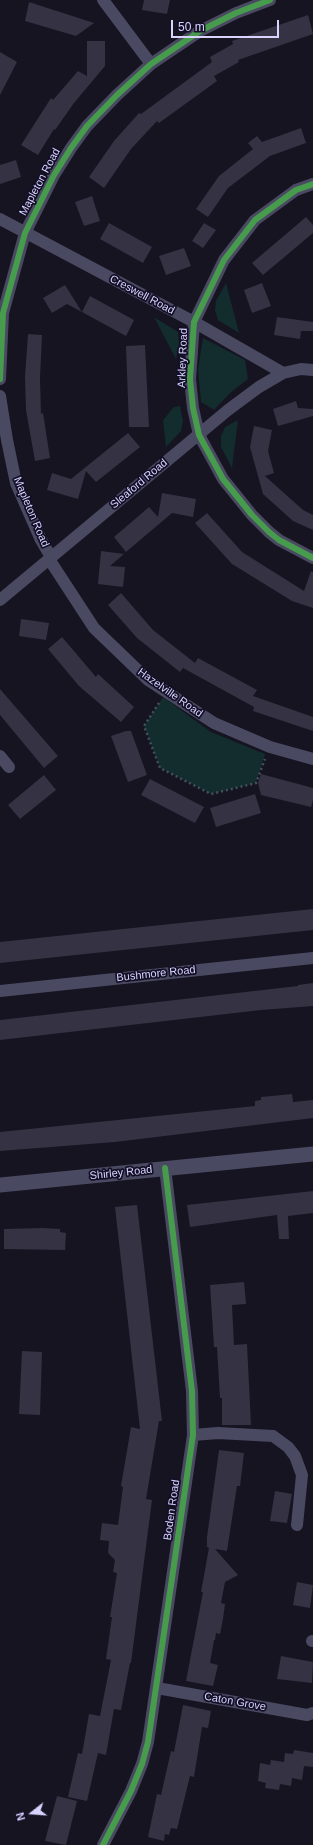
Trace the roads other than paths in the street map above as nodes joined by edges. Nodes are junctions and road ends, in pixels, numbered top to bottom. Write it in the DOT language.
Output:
graph roads {
  1 [pos="103,0"];
  2 [pos="270,0"];
  3 [pos="151,64"];
  4 [pos="313,184"];
  5 [pos="0,219"];
  6 [pos="25,232"];
  7 [pos="194,322"];
  8 [pos="313,370"];
  9 [pos="282,373"];
  10 [pos="0,379"];
  11 [pos="0,396"];
  12 [pos="199,435"];
  13 [pos="50,558"];
  14 [pos="313,558"];
  15 [pos="0,600"];
  16 [pos="0,756"];
  17 [pos="313,759"];
  18 [pos="9,767"];
  19 [pos="313,958"];
  20 [pos="0,991"];
  21 [pos="313,1154"];
  22 [pos="165,1168"];
  23 [pos="0,1185"];
  24 [pos="193,1434"];
  25 [pos="296,1525"];
  26 [pos="157,1688"];
  27 [pos="313,1713"];
  28 [pos="103,1845"];
  1 -- 3 [label="street"];
  2 -- 3 [label="street, Mapleton Road"];
  3 -- 6 [label="street, Mapleton Road"];
  4 -- 7 [label="street, Arkley Road"];
  5 -- 6 [label="street, Creswell Road"];
  6 -- 7 [label="street, Creswell Road"];
  6 -- 10 [label="street, Mapleton Road"];
  7 -- 9 [label="street, Creswell Road"];
  7 -- 12 [label="street, Arkley Road"];
  8 -- 9 [label="street, Sleaford Road"];
  9 -- 12 [label="street, Sleaford Road"];
  11 -- 13 [label="street, Mapleton Road"];
  12 -- 13 [label="street, Sleaford Road"];
  12 -- 14 [label="street, Arkley Road"];
  13 -- 15 [label="street, Sleaford Road"];
  13 -- 17 [label="street, Hazelville Road"];
  16 -- 18 [label="street"];
  19 -- 20 [label="street, Bushmore Road"];
  21 -- 22 [label="street, Shirley Road"];
  22 -- 23 [label="street, Shirley Road"];
  22 -- 24 [label="street, Boden Road"];
  24 -- 25 [label="street"];
  24 -- 26 [label="street, Boden Road"];
  26 -- 27 [label="street, Caton Grove"];
  26 -- 28 [label="street, Boden Road"];
}
